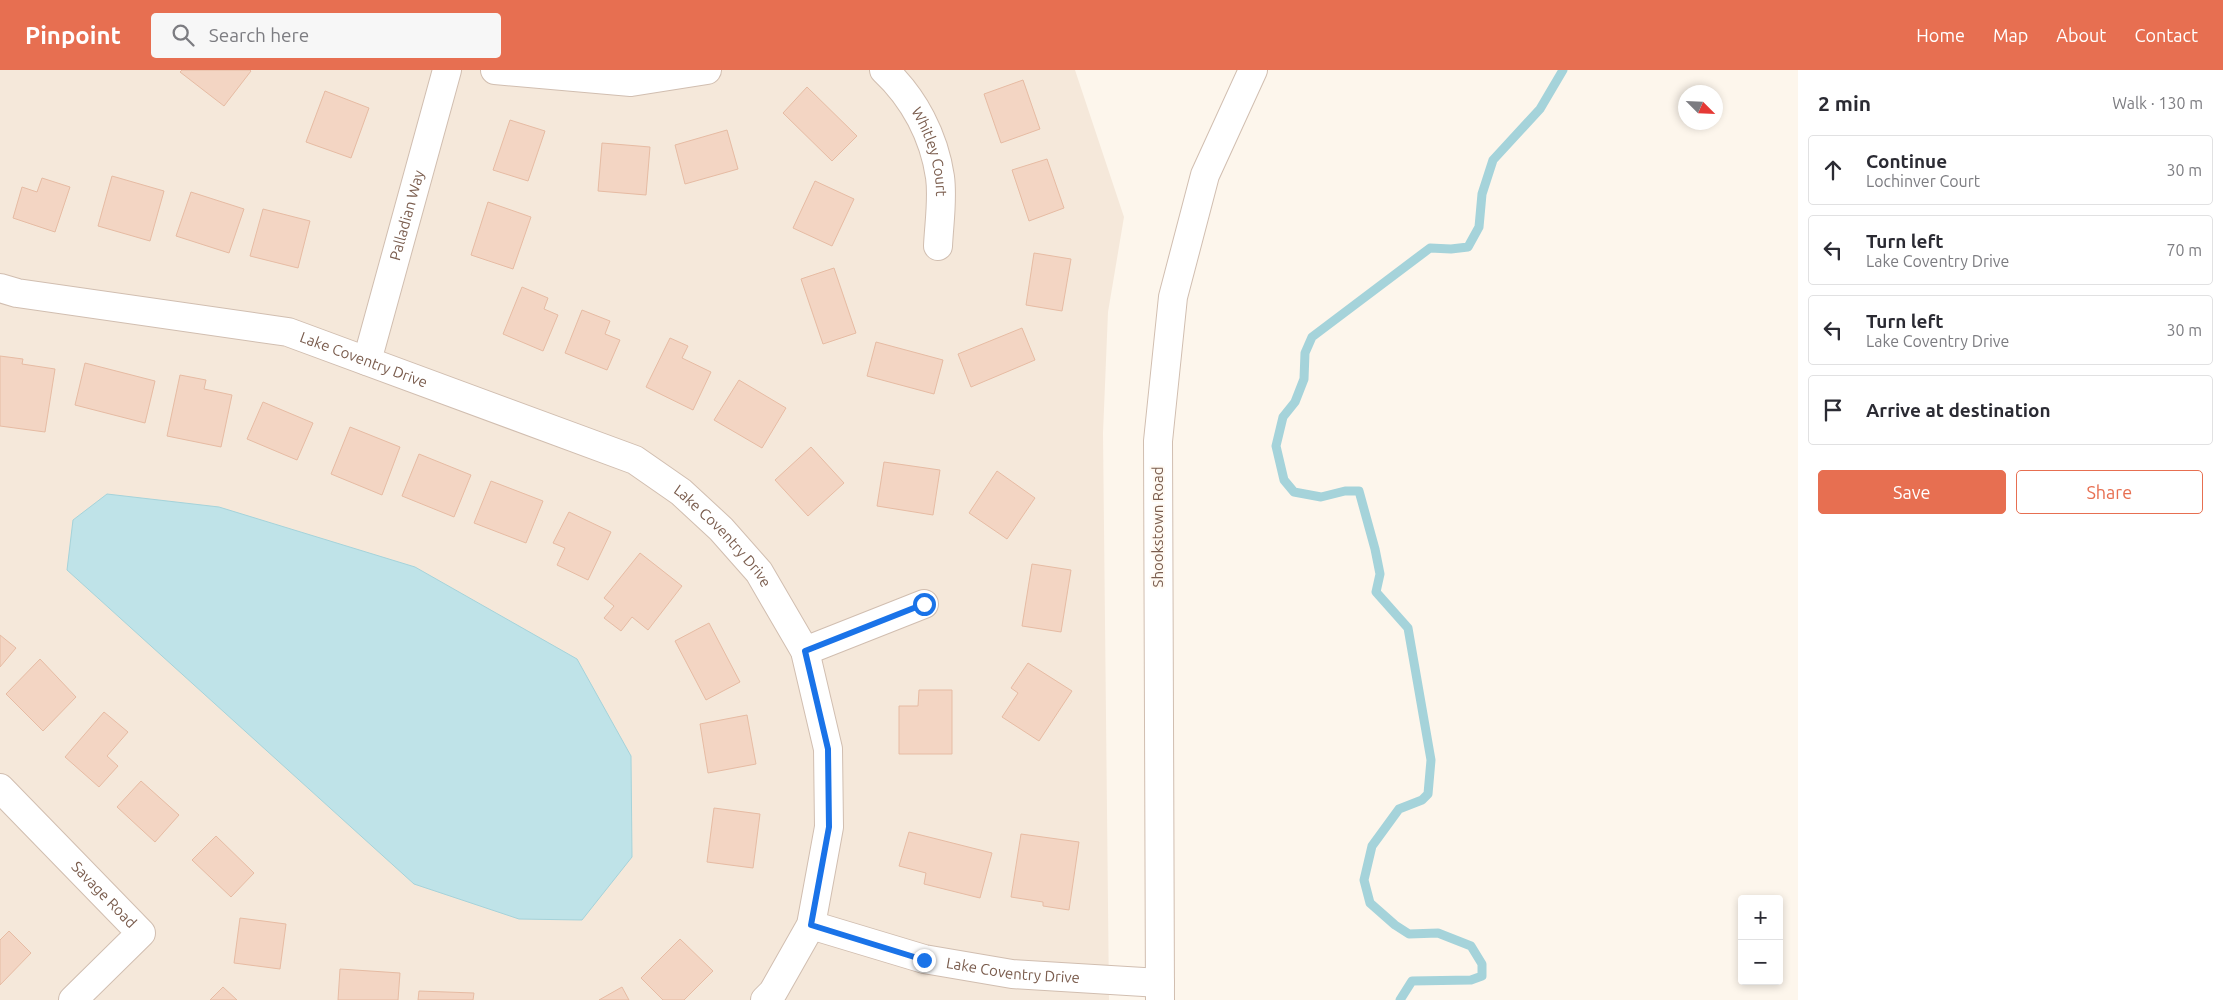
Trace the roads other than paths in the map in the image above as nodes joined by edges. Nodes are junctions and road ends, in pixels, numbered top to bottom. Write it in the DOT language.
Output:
graph roads {
  1 [pos="447,70"];
  2 [pos="495,70"];
  3 [pos="707,70"];
  4 [pos="884,70"];
  5 [pos="1253,70"];
  6 [pos="938,246"];
  7 [pos="0,288"];
  8 [pos="366,362"];
  9 [pos="924,604"];
  10 [pos="805,651"];
  11 [pos="0,788"];
  12 [pos="811,925"];
  13 [pos="1160,992"];
  14 [pos="72,1000"];
  15 [pos="765,1000"];
  1 -- 8 [label="street, Palladian Way"];
  2 -- 3 [label="street"];
  4 -- 6 [label="street, Whitley Court"];
  5 -- 13 [label="street, Shookstown Road"];
  7 -- 8 [label="street, Lake Coventry Drive"];
  8 -- 10 [label="street, Lake Coventry Drive"];
  9 -- 10 [label="street"];
  10 -- 12 [label="street, Lake Coventry Drive"];
  11 -- 14 [label="street, Savage Road"];
  12 -- 13 [label="street, Lake Coventry Drive"];
  12 -- 15 [label="street"];
}
